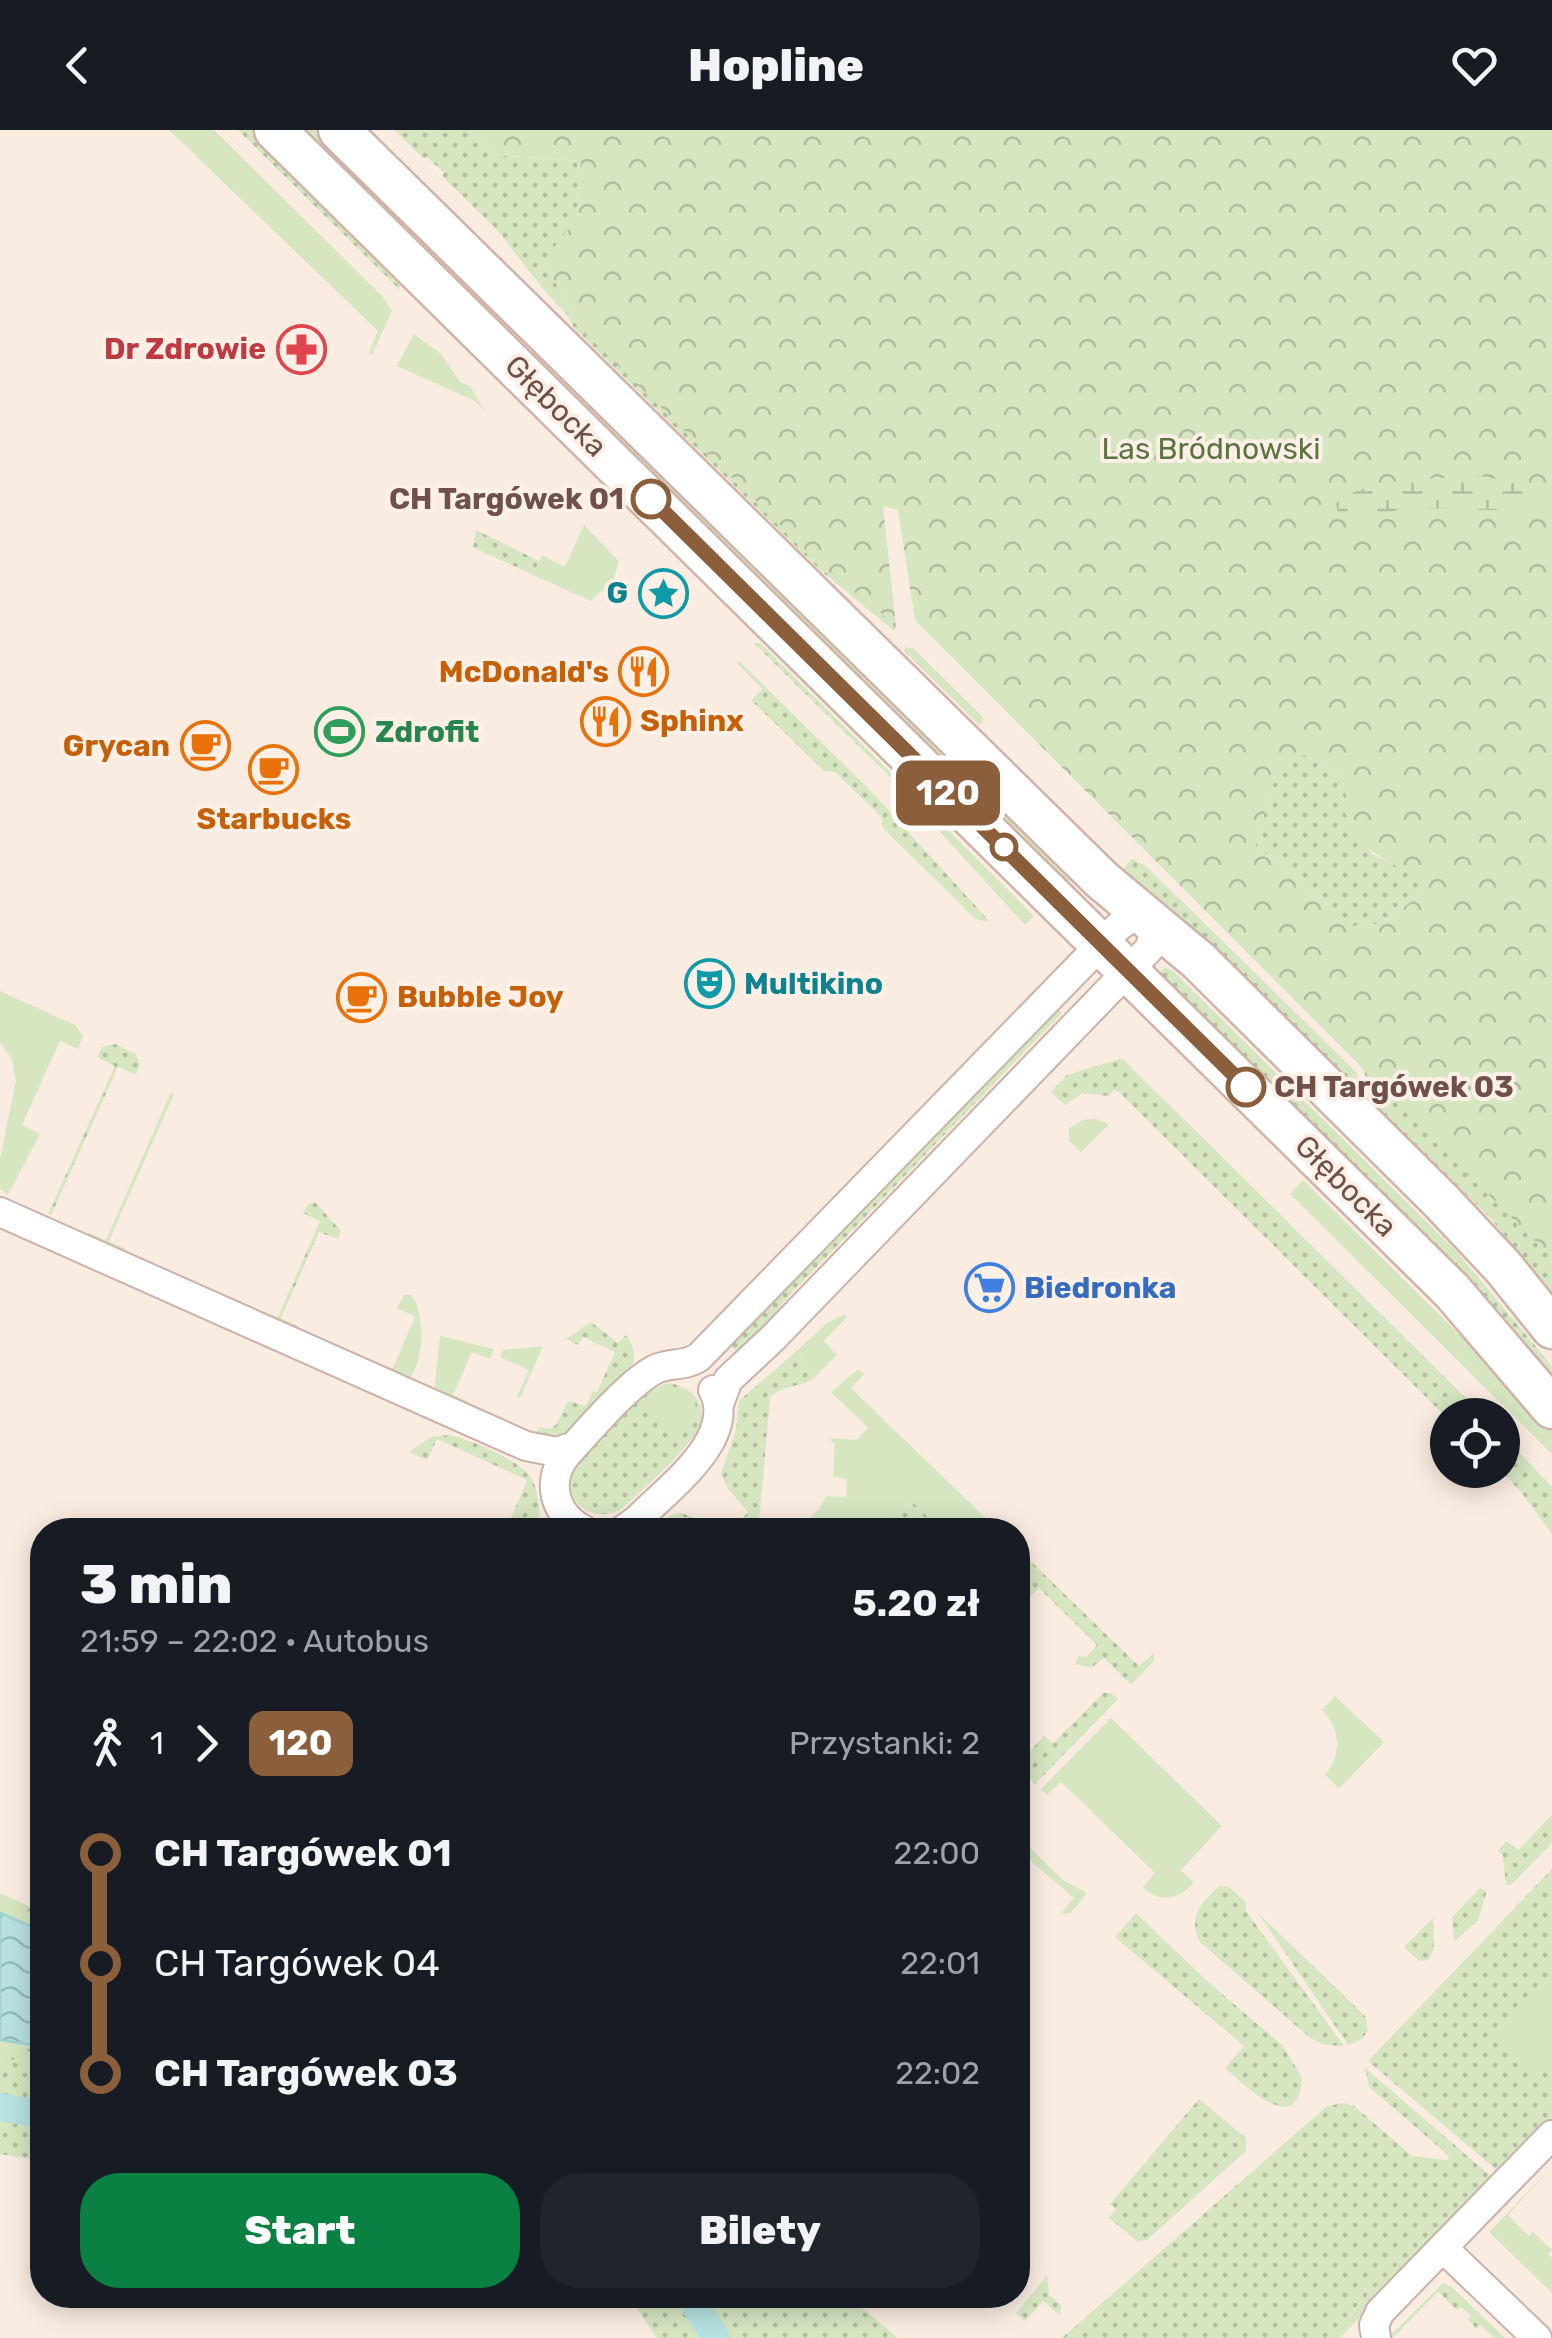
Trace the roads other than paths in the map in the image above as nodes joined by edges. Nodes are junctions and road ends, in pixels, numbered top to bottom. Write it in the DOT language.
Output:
graph roads {
  1 [pos="275,130"];
  2 [pos="339,130"];
  3 [pos="1147,918"];
  4 [pos="1115,957"];
  5 [pos="0,1212"];
  6 [pos="1552,1328"];
  7 [pos="676,1365"];
  8 [pos="718,1404"];
  9 [pos="1552,1408"];
  10 [pos="526,1446"];
  11 [pos="574,1446"];
  12 [pos="554,1485"];
  13 [pos="570,1518"];
  14 [pos="639,1518"];
  15 [pos="1552,2135"];
  16 [pos="1443,2248"];
  17 [pos="1376,2338"];
  18 [pos="1537,2338"];
  1 -- 4 [label="street, Głębocka"];
  2 -- 3 [label="street, Głębocka"];
  3 -- 4 [label="street"];
  3 -- 6 [label="street, Głębocka"];
  4 -- 7 [label="street"];
  4 -- 8 [label="street"];
  4 -- 9 [label="street, Głębocka"];
  5 -- 10 [label="street"];
  7 -- 8 [label="street"];
  7 -- 11 [label="street"];
  8 -- 14 [label="street"];
  10 -- 11 [label="street"];
  10 -- 12 [label="street"];
  11 -- 12 [label="street"];
  12 -- 13 [label="street"];
  15 -- 16 [label="street"];
  16 -- 17 [label="street"];
  16 -- 18 [label="street"];
}
